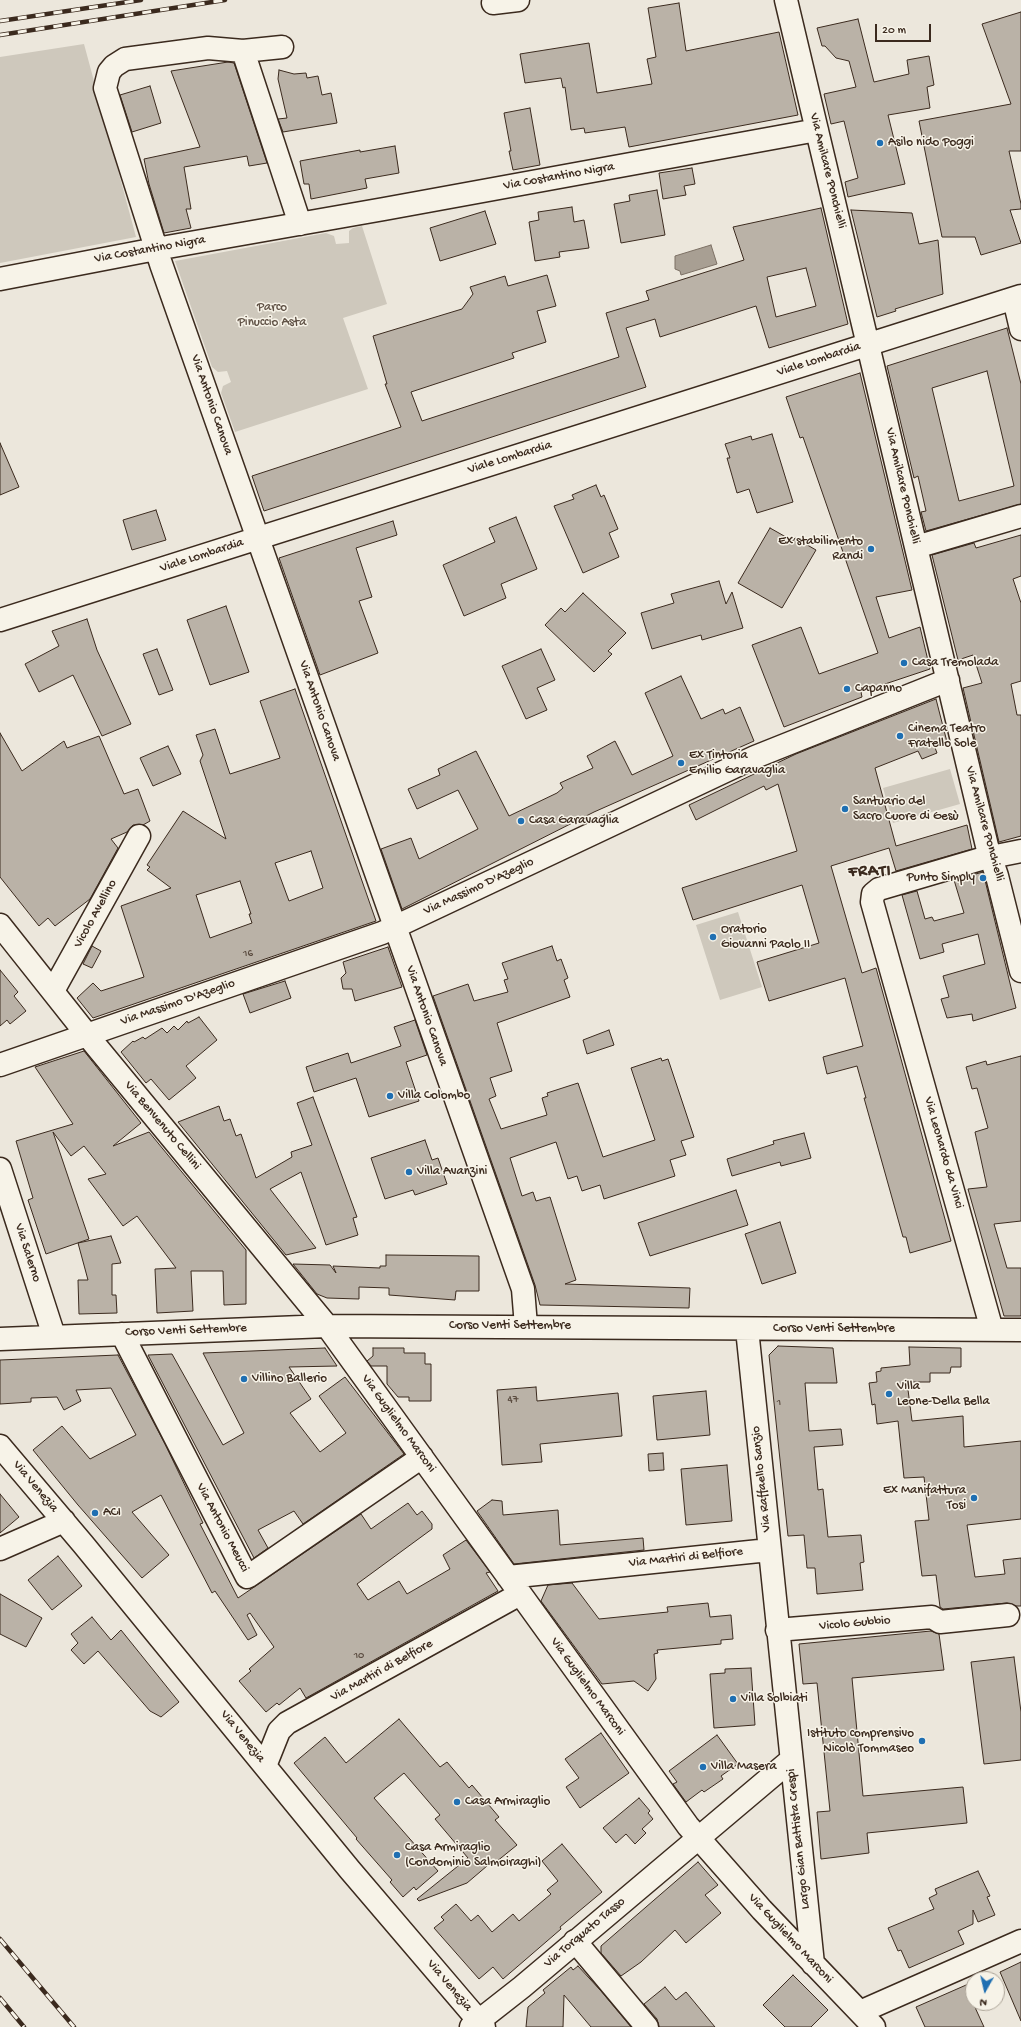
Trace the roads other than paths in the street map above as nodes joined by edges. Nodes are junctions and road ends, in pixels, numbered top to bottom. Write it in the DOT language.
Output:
graph roads {
  1 [pos="518,0"];
  2 [pos="786,0"];
  3 [pos="493,3"];
  4 [pos="282,47"];
  5 [pos="242,51"];
  6 [pos="817,130"];
  7 [pos="300,224"];
  8 [pos="156,248"];
  9 [pos="0,279"];
  10 [pos="1017,298"];
  11 [pos="1021,329"];
  12 [pos="868,344"];
  13 [pos="1021,516"];
  14 [pos="258,538"];
  15 [pos="916,547"];
  16 [pos="0,620"];
  17 [pos="948,680"];
  18 [pos="139,836"];
  19 [pos="1021,850"];
  20 [pos="991,858"];
  21 [pos="0,925"];
  22 [pos="394,927"];
  23 [pos="1021,971"];
  24 [pos="53,992"];
  25 [pos="86,1034"];
  26 [pos="0,1065"];
  27 [pos="0,1169"];
  28 [pos="327,1326"];
  29 [pos="526,1326"];
  30 [pos="747,1328"];
  31 [pos="992,1330"];
  32 [pos="1021,1330"];
  33 [pos="122,1334"];
  34 [pos="54,1336"];
  35 [pos="0,1339"];
  36 [pos="0,1446"];
  37 [pos="422,1456"];
  38 [pos="64,1521"];
  39 [pos="0,1548"];
  40 [pos="769,1550"];
  41 [pos="514,1586"];
  42 [pos="1008,1615"];
  43 [pos="777,1630"];
  44 [pos="791,1760"];
  45 [pos="265,1766"];
  46 [pos="698,1837"];
  47 [pos="762,1910"];
  48 [pos="807,1918"];
  49 [pos="576,1941"];
  50 [pos="1021,1941"];
  51 [pos="813,1964"];
  52 [pos="867,2019"];
  53 [pos="478,2025"];
  54 [pos="647,2027"];
  1 -- 3 [label="street"];
  2 -- 6 [label="street, Via Amilcare Ponchielli"];
  4 -- 5 [label="street"];
  5 -- 7 [label="street"];
  5 -- 8 [label="street, Via Antonio Canova"];
  6 -- 7 [label="street, Via Costantino Nigra"];
  6 -- 12 [label="street, Via Amilcare Ponchielli"];
  7 -- 8 [label="street, Via Costantino Nigra"];
  8 -- 9 [label="street, Via Costantino Nigra"];
  8 -- 14 [label="street, Via Antonio Canova"];
  10 -- 11 [label="street"];
  10 -- 12 [label="street, Viale Lombardia"];
  12 -- 14 [label="street, Viale Lombardia"];
  12 -- 15 [label="street, Via Amilcare Ponchielli"];
  13 -- 15 [label="street"];
  14 -- 16 [label="street, Viale Lombardia"];
  14 -- 22 [label="street, Via Antonio Canova"];
  15 -- 17 [label="street, Via Amilcare Ponchielli"];
  17 -- 20 [label="street, Via Amilcare Ponchielli"];
  17 -- 22 [label="street, Via Massimo D'Azeglio"];
  18 -- 24 [label="street, Vicolo Avellino"];
  19 -- 20 [label="street"];
  20 -- 23 [label="street, Via Amilcare Ponchielli"];
  20 -- 31 [label="street, Via Leonardo da Vinci"];
  21 -- 24 [label="street, Via Benvenuto Cellini"];
  22 -- 25 [label="street, Via Massimo D'Azeglio"];
  22 -- 29 [label="street, Via Antonio Canova"];
  24 -- 25 [label="street, Via Benvenuto Cellini"];
  25 -- 26 [label="street, Via Massimo D'Azeglio"];
  25 -- 28 [label="street, Via Benvenuto Cellini"];
  27 -- 34 [label="street, Via Salerno"];
  28 -- 29 [label="street, Corso Venti Settembre"];
  28 -- 33 [label="street, Corso Venti Settembre"];
  28 -- 37 [label="street, Via Guglielmo Marconi"];
  29 -- 30 [label="street, Corso Venti Settembre"];
  30 -- 31 [label="street, Corso Venti Settembre"];
  30 -- 40 [label="street, Via Raffaello Sanzio"];
  31 -- 32 [label="street, Corso Venti Settembre"];
  33 -- 34 [label="street, Corso Venti Settembre"];
  33 -- 37 [label="street, Via Antonio Meucci"];
  34 -- 35 [label="street, Corso Venti Settembre"];
  36 -- 38 [label="street, Via Venezia"];
  37 -- 41 [label="street, Via Guglielmo Marconi"];
  38 -- 39 [label="street"];
  38 -- 45 [label="street, Via Venezia"];
  40 -- 41 [label="street, Via Martiri di Belfiore"];
  40 -- 43 [label="street, Via Raffaello Sanzio"];
  41 -- 45 [label="street, Via Martiri di Belfiore"];
  41 -- 46 [label="street, Via Guglielmo Marconi"];
  42 -- 43 [label="street, Vicolo Gubbio"];
  43 -- 44 [label="street, Largo Gian Battista Crespi"];
  44 -- 46 [label="street, Largo Gian Battista Crespi"];
  44 -- 48 [label="street, Largo Gian Battista Crespi"];
  45 -- 53 [label="street, Via Venezia"];
  46 -- 47 [label="street, Via Guglielmo Marconi"];
  46 -- 49 [label="street, Via Torquato Tasso"];
  47 -- 48 [label="street, Largo Gian Battista Crespi"];
  47 -- 51 [label="street, Via Guglielmo Marconi"];
  48 -- 51 [label="street, Largo Gian Battista Crespi"];
  49 -- 53 [label="street, Via Torquato Tasso"];
  49 -- 54 [label="street"];
  50 -- 52 [label="street"];
  51 -- 52 [label="street, Via Guglielmo Marconi"];
}
